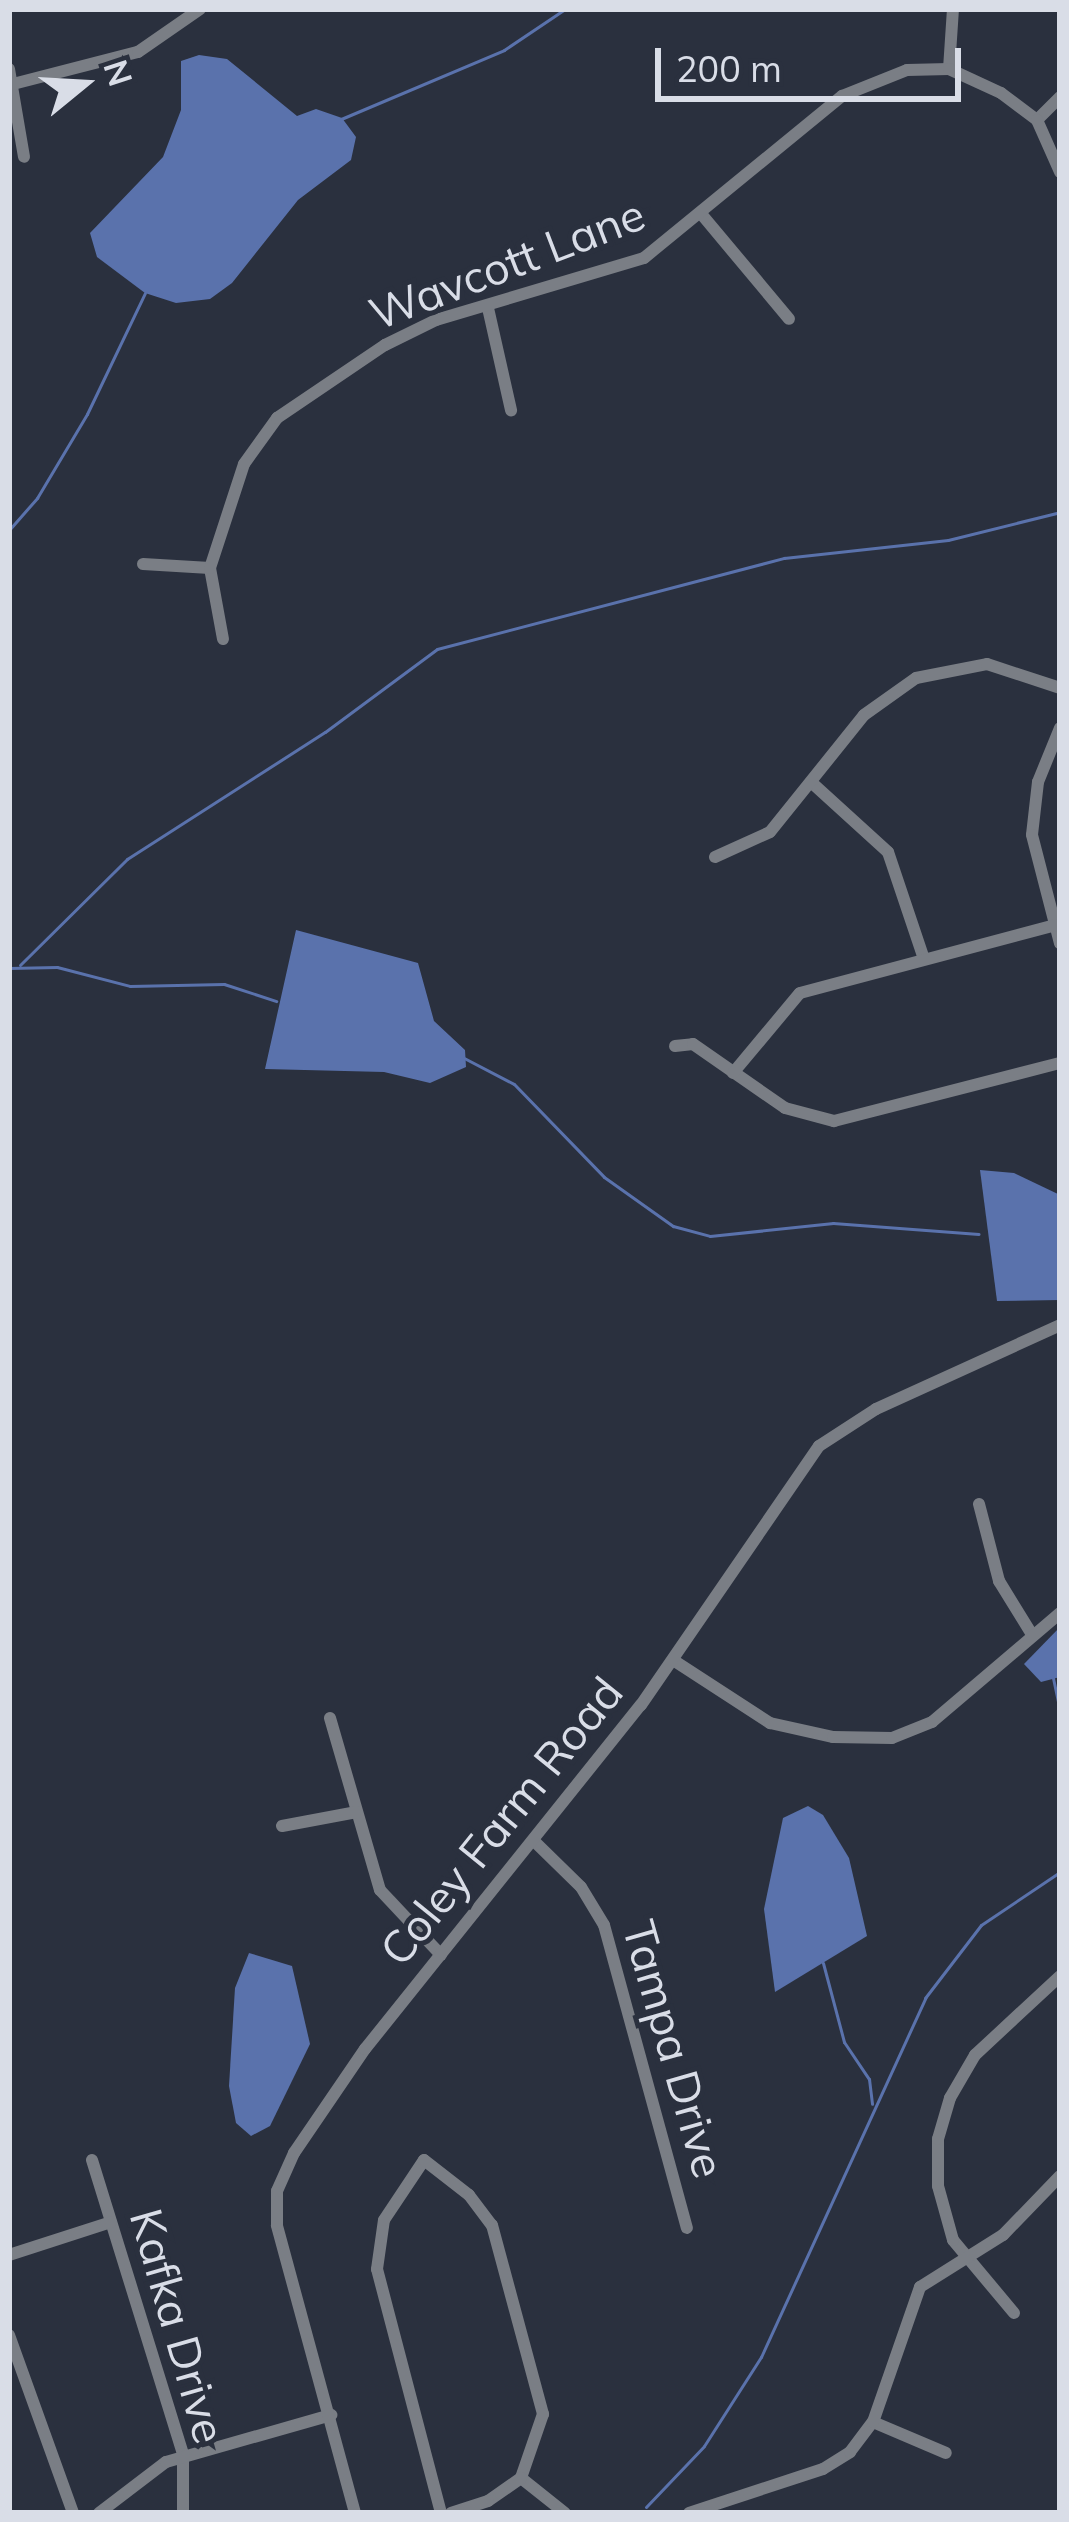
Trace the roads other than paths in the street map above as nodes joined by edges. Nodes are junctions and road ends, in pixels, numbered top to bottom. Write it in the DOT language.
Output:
graph roads {
  1 [pos="200,9"];
  2 [pos="953,9"];
  3 [pos="949,69"];
  4 [pos="11,76"];
  5 [pos="1060,97"];
  6 [pos="1036,120"];
  7 [pos="24,157"];
  8 [pos="1060,172"];
  9 [pos="703,216"];
  10 [pos="488,308"];
  11 [pos="789,320"];
  12 [pos="511,410"];
  13 [pos="143,564"];
  14 [pos="210,568"];
  15 [pos="223,639"];
  16 [pos="1060,688"];
  17 [pos="1060,728"];
  18 [pos="812,782"];
  19 [pos="716,857"];
  20 [pos="1055,925"];
  21 [pos="1060,943"];
  22 [pos="924,959"];
  23 [pos="675,1046"];
  24 [pos="1060,1063"];
  25 [pos="733,1073"];
  26 [pos="1060,1325"];
  27 [pos="980,1504"];
  28 [pos="1060,1613"];
  29 [pos="1031,1633"];
  30 [pos="674,1660"];
  31 [pos="330,1718"];
  32 [pos="357,1812"];
  33 [pos="282,1826"];
  34 [pos="535,1842"];
  35 [pos="441,1955"];
  36 [pos="1060,1976"];
  37 [pos="92,2160"];
  38 [pos="1060,2176"];
  39 [pos="111,2222"];
  40 [pos="687,2228"];
  41 [pos="9,2254"];
  42 [pos="962,2256"];
  43 [pos="1014,2313"];
  44 [pos="9,2335"];
  45 [pos="331,2415"];
  46 [pos="873,2422"];
  47 [pos="946,2453"];
  48 [pos="183,2454"];
  49 [pos="521,2478"];
  50 [pos="73,2513"];
  51 [pos="99,2513"];
  52 [pos="183,2513"];
  53 [pos="355,2513"];
  54 [pos="441,2513"];
  55 [pos="451,2513"];
  56 [pos="565,2513"];
  57 [pos="689,2513"];
  1 -- 4 [label="street"];
  2 -- 3 [label="street"];
  3 -- 6 [label="street"];
  3 -- 9 [label="street, Wavcott Lane"];
  4 -- 7 [label="street"];
  5 -- 6 [label="street"];
  6 -- 8 [label="street"];
  9 -- 10 [label="street, Wavcott Lane"];
  9 -- 11 [label="street"];
  10 -- 12 [label="street"];
  10 -- 14 [label="street, Wavcott Lane"];
  13 -- 14 [label="street"];
  14 -- 15 [label="street, Wavcott Lane"];
  16 -- 18 [label="street"];
  17 -- 20 [label="street"];
  18 -- 19 [label="street"];
  18 -- 22 [label="street"];
  20 -- 21 [label="street"];
  20 -- 22 [label="street"];
  22 -- 25 [label="street"];
  23 -- 25 [label="street"];
  24 -- 25 [label="street"];
  26 -- 30 [label="street, Coley Farm Road"];
  27 -- 29 [label="street"];
  28 -- 29 [label="street"];
  29 -- 30 [label="street"];
  30 -- 34 [label="street, Coley Farm Road"];
  31 -- 32 [label="street"];
  32 -- 33 [label="street"];
  32 -- 35 [label="street"];
  34 -- 35 [label="street, Coley Farm Road"];
  34 -- 40 [label="street, Tampa Drive"];
  35 -- 45 [label="street, Coley Farm Road"];
  36 -- 42 [label="street"];
  37 -- 39 [label="street, Kafka Drive"];
  38 -- 42 [label="street"];
  39 -- 41 [label="street"];
  39 -- 48 [label="street, Kafka Drive"];
  42 -- 43 [label="street"];
  42 -- 46 [label="street"];
  44 -- 50 [label="street"];
  45 -- 48 [label="street"];
  45 -- 53 [label="street, Coley Farm Road"];
  46 -- 47 [label="street"];
  46 -- 57 [label="street"];
  48 -- 51 [label="street"];
  48 -- 52 [label="street, Kafka Drive"];
  49 -- 54 [label="street"];
  49 -- 55 [label="street"];
  49 -- 56 [label="street"];
}
